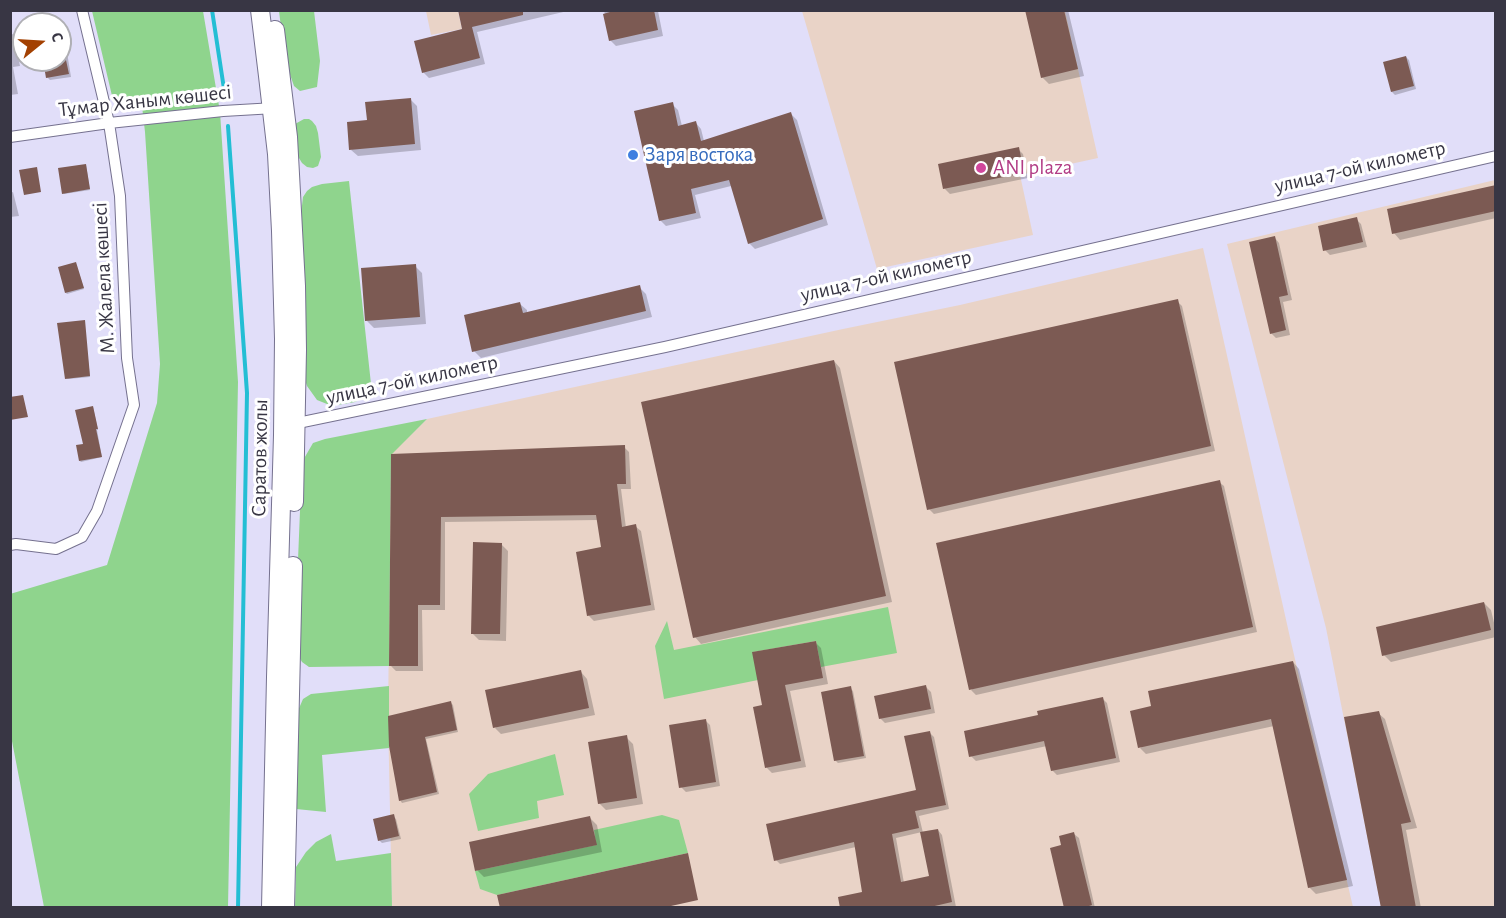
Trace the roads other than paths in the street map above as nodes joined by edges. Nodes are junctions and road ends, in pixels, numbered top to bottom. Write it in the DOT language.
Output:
graph roads {
  1 [pos="81,10"];
  2 [pos="260,10"];
  3 [pos="272,10"];
  4 [pos="278,108"];
  5 [pos="109,123"];
  6 [pos="10,137"];
  7 [pos="1496,156"];
  8 [pos="290,425"];
  9 [pos="10,545"];
  10 [pos="272,908"];
  11 [pos="285,908"];
  1 -- 5 [label="street, М. Жалела көшесі"];
  2 -- 4 [label="main road, Саратов жолы"];
  3 -- 4 [label="main road, Саратов жолы"];
  4 -- 5 [label="street, Тұмар Ханым көшесі"];
  4 -- 8 [label="main road, Саратов жолы"];
  5 -- 6 [label="street, Тұмар Ханым көшесі"];
  5 -- 9 [label="street, М. Жалела көшесі"];
  7 -- 8 [label="street, улица 7-ой километр"];
  8 -- 10 [label="main road, Саратов жолы"];
  8 -- 11 [label="main road, Саратов жолы"];
}
